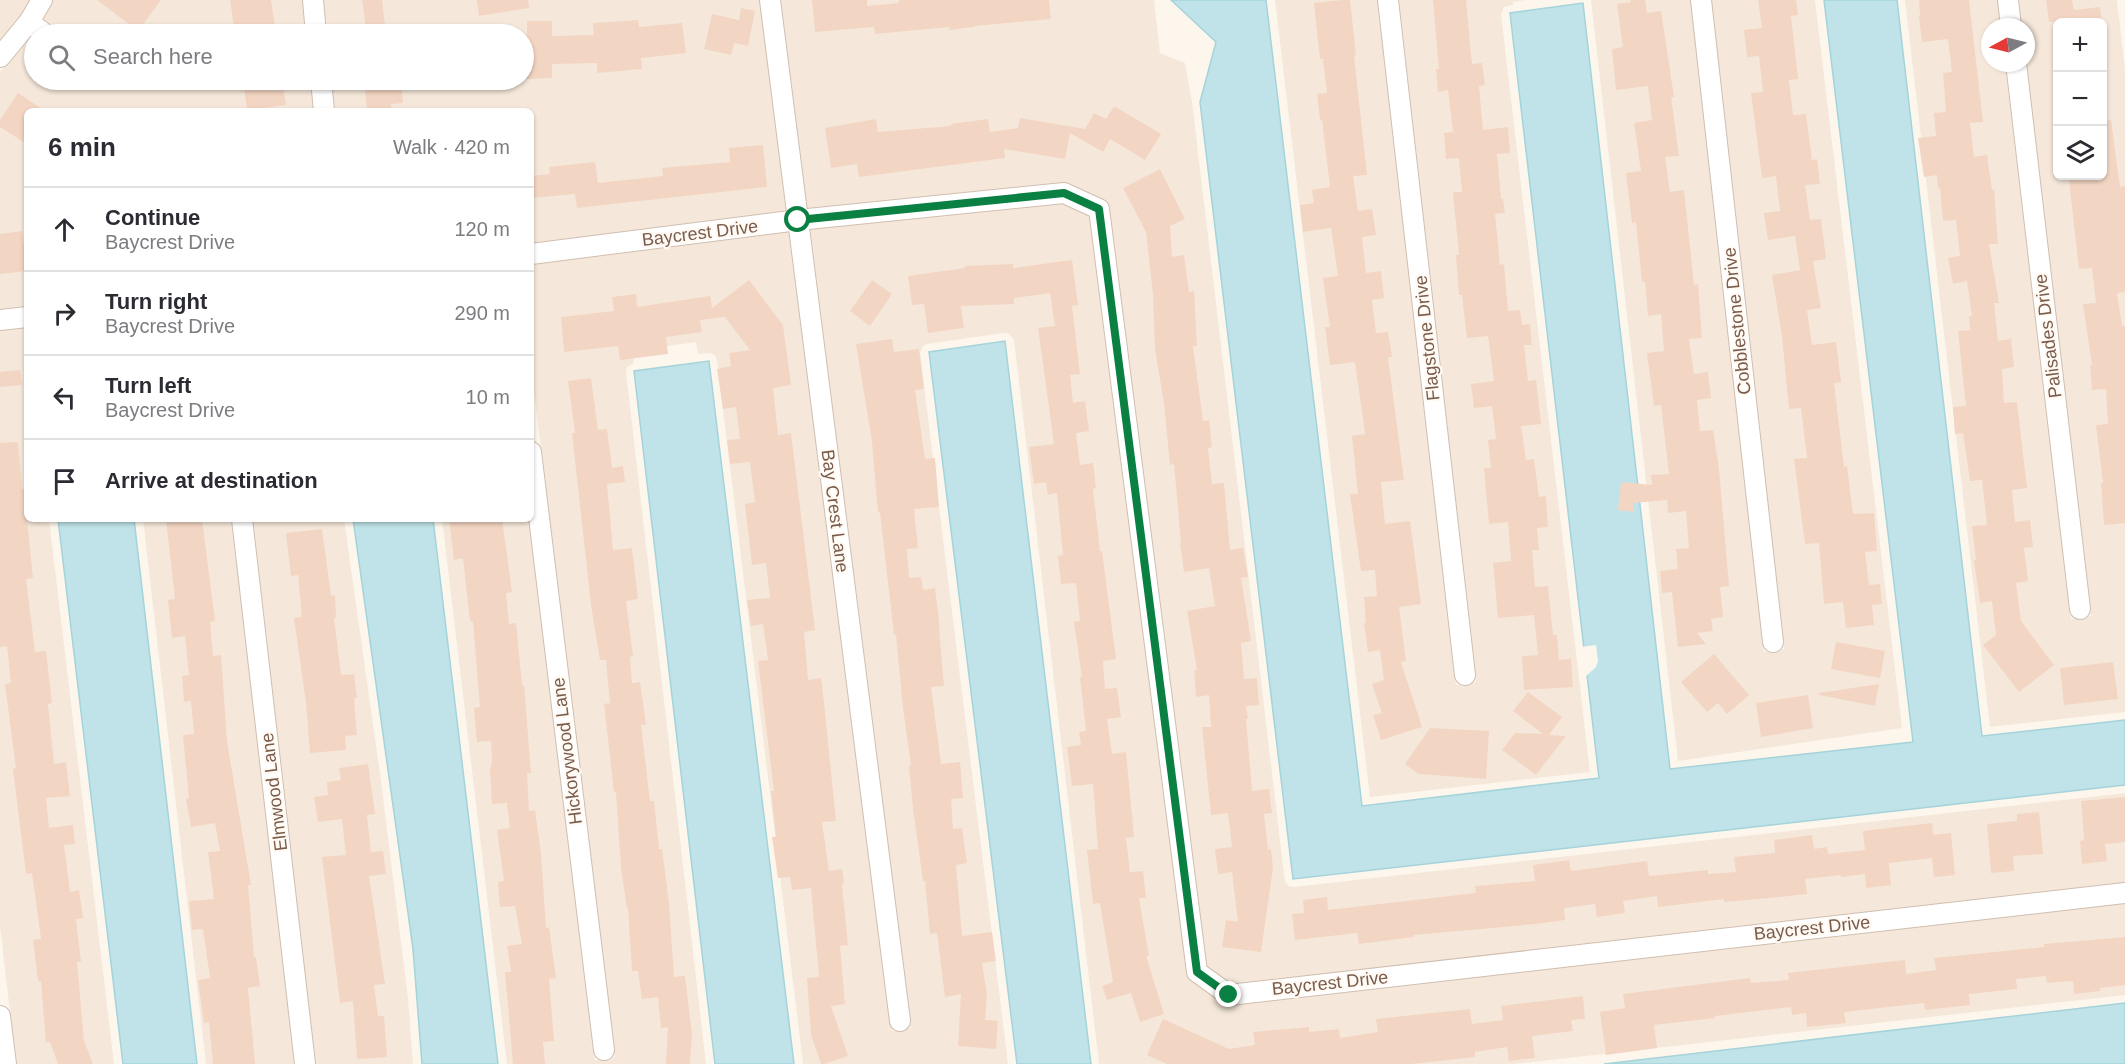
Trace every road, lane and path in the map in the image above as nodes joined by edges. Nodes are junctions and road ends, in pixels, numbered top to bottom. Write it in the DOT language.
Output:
graph roads {
  1 [pos="42,0"];
  2 [pos="313,0"];
  3 [pos="770,0"];
  4 [pos="1388,0"];
  5 [pos="1701,0"];
  6 [pos="2008,0"];
  7 [pos="2010,18"];
  8 [pos="38,24"];
  9 [pos="315,24"];
  10 [pos="24,38"];
  11 [pos="0,57"];
  12 [pos="2017,72"];
  13 [pos="322,90"];
  14 [pos="324,108"];
  15 [pos="798,220"];
  16 [pos="534,254"];
  17 [pos="24,317"];
  18 [pos="0,320"];
  19 [pos="534,477"];
  20 [pos="242,522"];
  21 [pos="2080,609"];
  22 [pos="1773,642"];
  23 [pos="1465,675"];
  24 [pos="2125,893"];
  25 [pos="0,1016"];
  26 [pos="900,1021"];
  27 [pos="603,1050"];
  28 [pos="6,1064"];
  29 [pos="305,1064"];
  1 -- 8 [label="street"];
  2 -- 9 [label="street"];
  3 -- 15 [label="street, Bay Crest Lane"];
  4 -- 23 [label="street, Flagstone Drive"];
  5 -- 22 [label="street, Cobblestone Drive"];
  6 -- 7 [label="street"];
  10 -- 11 [label="street"];
  12 -- 21 [label="street, Palisades Drive"];
  13 -- 14 [label="street"];
  15 -- 16 [label="street, Baycrest Drive"];
  15 -- 24 [label="street, Baycrest Drive"];
  15 -- 26 [label="street, Bay Crest Lane"];
  17 -- 18 [label="street"];
  19 -- 27 [label="street, Hickorywood Lane"];
  20 -- 29 [label="street, Elmwood Lane"];
  25 -- 28 [label="street"];
}
